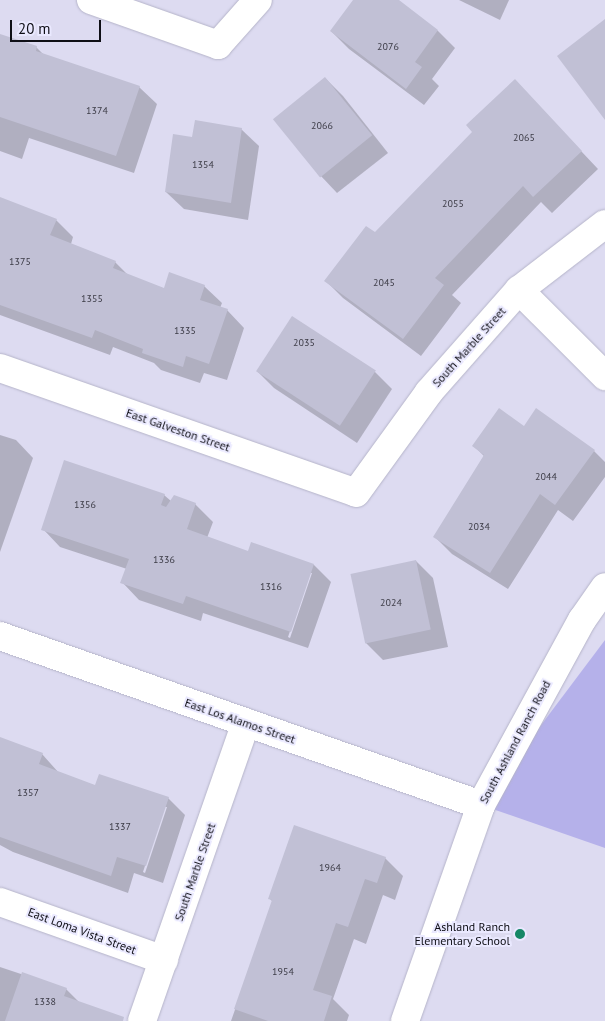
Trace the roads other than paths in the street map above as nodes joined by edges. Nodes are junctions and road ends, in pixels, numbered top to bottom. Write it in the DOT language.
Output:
graph roads {
  1 [pos="91,0"];
  2 [pos="258,0"];
  3 [pos="605,224"];
  4 [pos="519,290"];
  5 [pos="0,368"];
  6 [pos="605,376"];
  7 [pos="356,493"];
  8 [pos="605,587"];
  9 [pos="0,636"];
  10 [pos="246,723"];
  11 [pos="481,805"];
  12 [pos="0,902"];
  13 [pos="164,960"];
  14 [pos="142,1021"];
  15 [pos="406,1021"];
  1 -- 2 [label="street"];
  3 -- 4 [label="street, South Marble Street"];
  4 -- 6 [label="street"];
  4 -- 7 [label="street, South Marble Street"];
  5 -- 7 [label="street, East Galveston Street"];
  8 -- 11 [label="street, South Ashland Ranch Road"];
  9 -- 10 [label="street, East Los Alamos Street"];
  10 -- 11 [label="street, East Los Alamos Street"];
  10 -- 13 [label="street, South Marble Street"];
  11 -- 15 [label="street, South Ashland Ranch Road"];
  12 -- 13 [label="street, East Loma Vista Street"];
  13 -- 14 [label="street, South Marble Street"];
}
